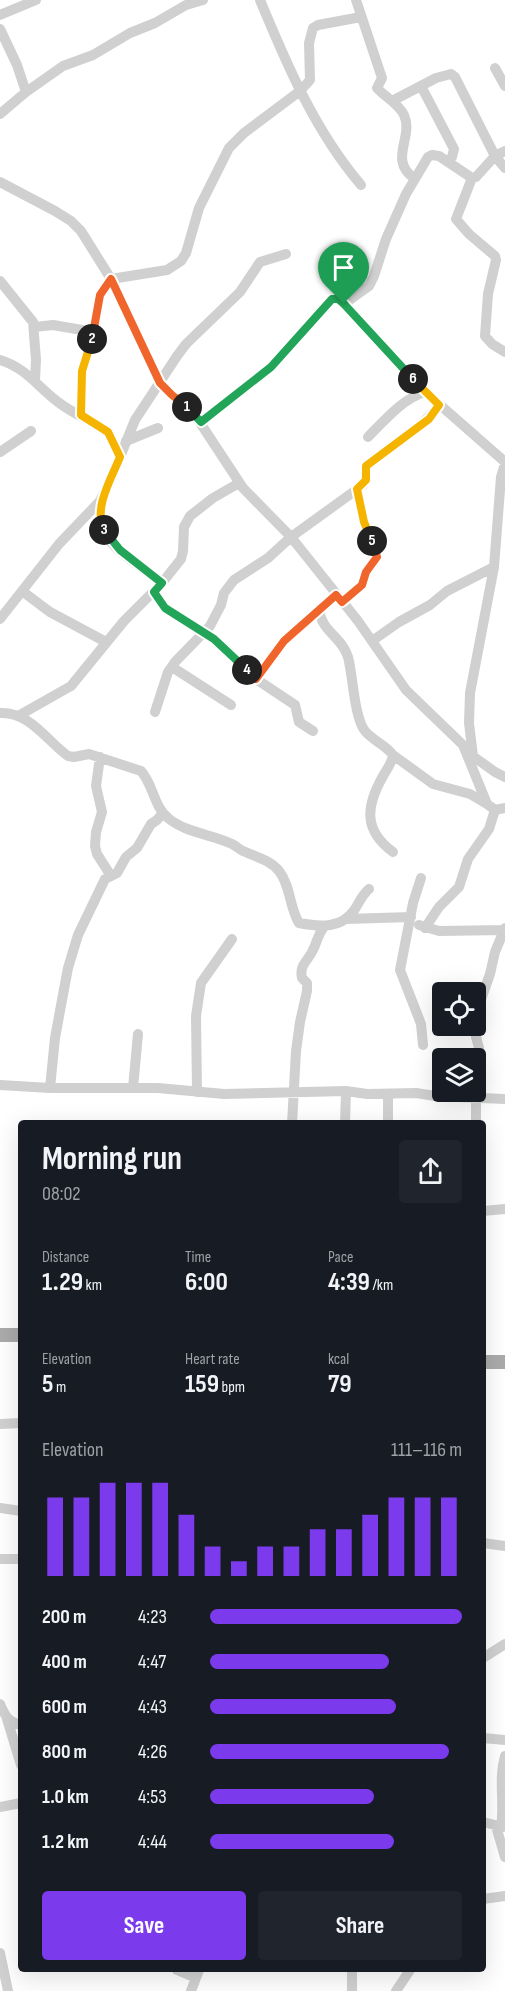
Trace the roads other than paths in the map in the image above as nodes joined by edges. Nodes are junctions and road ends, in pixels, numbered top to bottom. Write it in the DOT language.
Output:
graph roads {
  1 [pos="36,0"];
  2 [pos="203,0"];
  3 [pos="260,0"];
  4 [pos="356,0"];
  5 [pos="0,15"];
  6 [pos="361,17"];
  7 [pos="0,29"];
  8 [pos="495,68"];
  9 [pos="421,86"];
  10 [pos="505,86"];
  11 [pos="300,91"];
  12 [pos="26,92"];
  13 [pos="392,101"];
  14 [pos="0,114"];
  15 [pos="500,153"];
  16 [pos="448,162"];
  17 [pos="505,168"];
  18 [pos="414,178"];
  19 [pos="472,178"];
  20 [pos="0,182"];
  21 [pos="361,185"];
  22 [pos="286,254"];
  23 [pos="111,279"];
  24 [pos="0,281"];
  25 [pos="344,304"];
  26 [pos="34,327"];
  27 [pos="94,332"];
  28 [pos="505,352"];
  29 [pos="0,360"];
  30 [pos="34,380"];
  31 [pos="160,383"];
  32 [pos="420,394"];
  33 [pos="439,405"];
  34 [pos="81,415"];
  35 [pos="201,422"];
  36 [pos="158,428"];
  37 [pos="31,431"];
  38 [pos="368,437"];
  39 [pos="126,441"];
  40 [pos="0,452"];
  41 [pos="120,457"];
  42 [pos="505,463"];
  43 [pos="239,483"];
  44 [pos="357,489"];
  45 [pos="104,494"];
  46 [pos="291,537"];
  47 [pos="494,567"];
  48 [pos="162,583"];
  49 [pos="22,591"];
  50 [pos="154,592"];
  51 [pos="339,598"];
  52 [pos="319,610"];
  53 [pos="0,619"];
  54 [pos="204,633"];
  55 [pos="372,641"];
  56 [pos="106,642"];
  57 [pos="172,667"];
  58 [pos="256,679"];
  59 [pos="231,705"];
  60 [pos="155,712"];
  61 [pos="0,713"];
  62 [pos="18,716"];
  63 [pos="313,731"];
  64 [pos="470,754"];
  65 [pos="393,755"];
  66 [pos="100,757"];
  67 [pos="505,777"];
  68 [pos="496,807"];
  69 [pos="163,813"];
  70 [pos="393,852"];
  71 [pos="111,876"];
  72 [pos="420,878"];
  73 [pos="369,889"];
  74 [pos="346,919"];
  75 [pos="410,920"];
  76 [pos="324,927"];
  77 [pos="425,928"];
  78 [pos="504,929"];
  79 [pos="232,939"];
  80 [pos="138,1034"];
  81 [pos="423,1045"];
  82 [pos="479,1048"];
  83 [pos="0,1085"];
  84 [pos="50,1088"];
  85 [pos="133,1088"];
  86 [pos="346,1091"];
  87 [pos="197,1092"];
  88 [pos="295,1092"];
  89 [pos="388,1094"];
  90 [pos="432,1094"];
  91 [pos="486,1097"];
  92 [pos="505,1099"];
  93 [pos="474,1102"];
  94 [pos="292,1120"];
  95 [pos="345,1120"];
  96 [pos="388,1120"];
  97 [pos="476,1120"];
  98 [pos="505,1209"];
  99 [pos="486,1211"];
  100 [pos="0,1335"];
  101 [pos="18,1335"];
  102 [pos="486,1362"];
  103 [pos="505,1362"];
  104 [pos="18,1423"];
  105 [pos="0,1424"];
  106 [pos="0,1508"];
  107 [pos="18,1511"];
  108 [pos="486,1543"];
  109 [pos="505,1546"];
  110 [pos="0,1558"];
  111 [pos="18,1559"];
  112 [pos="505,1644"];
  113 [pos="486,1656"];
  114 [pos="0,1704"];
  115 [pos="7,1719"];
  116 [pos="18,1724"];
  117 [pos="486,1738"];
  118 [pos="505,1740"];
  119 [pos="18,1755"];
  120 [pos="505,1756"];
  121 [pos="18,1804"];
  122 [pos="0,1807"];
  123 [pos="486,1823"];
  124 [pos="501,1827"];
  125 [pos="505,1857"];
  126 [pos="505,1896"];
  127 [pos="486,1899"];
  128 [pos="0,1953"];
  129 [pos="352,1972"];
  130 [pos="409,1972"];
  131 [pos="197,1974"];
  132 [pos="8,1991"];
  133 [pos="190,1991"];
  134 [pos="352,1991"];
  135 [pos="396,1991"];
  1 -- 5 [label="street"];
  2 -- 12 [label="street"];
  3 -- 11 [label="street"];
  4 -- 6 [label="street"];
  6 -- 11 [label="street"];
  6 -- 13 [label="street"];
  7 -- 12 [label="street"];
  8 -- 10 [label="street"];
  9 -- 13 [label="street"];
  9 -- 15 [label="street"];
  9 -- 16 [label="street"];
  11 -- 21 [label="street"];
  11 -- 23 [label="street"];
  12 -- 14 [label="street"];
  13 -- 18 [label="street"];
  15 -- 17 [label="street"];
  15 -- 19 [label="street"];
  16 -- 18 [label="street"];
  16 -- 19 [label="street"];
  18 -- 25 [label="street"];
  19 -- 28 [label="street"];
  20 -- 23 [label="street"];
  22 -- 31 [label="street"];
  23 -- 27 [label="street"];
  23 -- 31 [label="street"];
  24 -- 26 [label="street"];
  25 -- 32 [label="street"];
  25 -- 35 [label="street"];
  26 -- 27 [label="street"];
  26 -- 30 [label="street"];
  27 -- 34 [label="street"];
  29 -- 30 [label="street"];
  30 -- 34 [label="street"];
  31 -- 35 [label="street"];
  31 -- 39 [label="street"];
  32 -- 33 [label="street"];
  32 -- 38 [label="street"];
  33 -- 42 [label="street"];
  33 -- 44 [label="street"];
  34 -- 41 [label="street"];
  35 -- 43 [label="street"];
  36 -- 39 [label="street"];
  37 -- 40 [label="street"];
  39 -- 41 [label="street"];
  41 -- 45 [label="street"];
  42 -- 47 [label="street"];
  43 -- 46 [label="street"];
  43 -- 48 [label="street"];
  44 -- 46 [label="street"];
  44 -- 51 [label="street"];
  45 -- 48 [label="street"];
  45 -- 49 [label="street"];
  46 -- 51 [label="street"];
  46 -- 54 [label="street"];
  47 -- 55 [label="street"];
  47 -- 64 [label="street"];
  48 -- 50 [label="street"];
  49 -- 53 [label="street"];
  49 -- 56 [label="street"];
  50 -- 54 [label="street"];
  50 -- 56 [label="street"];
  51 -- 52 [label="street"];
  51 -- 55 [label="street"];
  52 -- 58 [label="street"];
  52 -- 65 [label="street"];
  54 -- 57 [label="street"];
  54 -- 58 [label="street"];
  55 -- 64 [label="street"];
  56 -- 62 [label="street"];
  57 -- 59 [label="street"];
  57 -- 60 [label="street"];
  58 -- 63 [label="street"];
  61 -- 62 [label="street"];
  62 -- 66 [label="street"];
  64 -- 67 [label="street"];
  64 -- 68 [label="street"];
  65 -- 68 [label="street"];
  65 -- 70 [label="street"];
  66 -- 69 [label="street"];
  66 -- 71 [label="street"];
  68 -- 77 [label="street"];
  69 -- 71 [label="street"];
  69 -- 76 [label="street"];
  71 -- 84 [label="street"];
  72 -- 75 [label="street"];
  73 -- 74 [label="street"];
  74 -- 75 [label="street"];
  74 -- 76 [label="street"];
  75 -- 77 [label="street"];
  75 -- 81 [label="street"];
  76 -- 88 [label="street"];
  77 -- 78 [label="street"];
  78 -- 82 [label="street"];
  79 -- 87 [label="street"];
  80 -- 85 [label="street"];
  83 -- 84 [label="street"];
  84 -- 85 [label="street"];
  85 -- 87 [label="street"];
  86 -- 88 [label="street"];
  86 -- 89 [label="street"];
  86 -- 95 [label="street"];
  87 -- 88 [label="street"];
  88 -- 94 [label="street"];
  89 -- 90 [label="street"];
  89 -- 96 [label="street"];
  91 -- 92 [label="street"];
  93 -- 97 [label="street"];
  98 -- 99 [label="street"];
  100 -- 101 [label="main road"];
  102 -- 103 [label="main road"];
  104 -- 105 [label="street"];
  106 -- 107 [label="street"];
  108 -- 109 [label="street"];
  110 -- 111 [label="street"];
  112 -- 113 [label="street"];
  114 -- 115 [label="street"];
  115 -- 116 [label="street"];
  115 -- 119 [label="street"];
  117 -- 118 [label="street"];
  120 -- 124 [label="street"];
  121 -- 122 [label="street"];
  123 -- 124 [label="street"];
  124 -- 125 [label="street"];
  126 -- 127 [label="street"];
  128 -- 132 [label="street"];
  129 -- 134 [label="street"];
  130 -- 135 [label="street"];
  131 -- 133 [label="street"];
}
